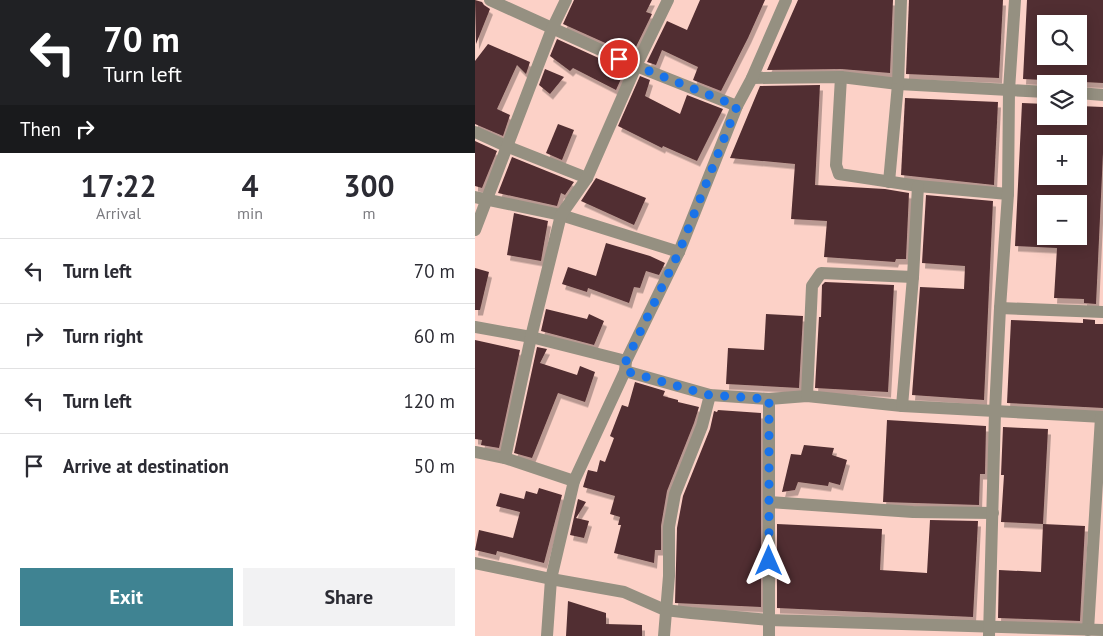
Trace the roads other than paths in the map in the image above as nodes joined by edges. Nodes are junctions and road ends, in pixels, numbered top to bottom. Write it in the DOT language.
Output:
graph roads {
  1 [pos="490,0"];
  2 [pos="566,0"];
  3 [pos="667,0"];
  4 [pos="786,0"];
  5 [pos="901,0"];
  6 [pos="1015,0"];
  7 [pos="552,29"];
  8 [pos="636,66"];
  9 [pos="841,77"];
  10 [pos="752,78"];
  11 [pos="898,84"];
  12 [pos="1009,90"];
  13 [pos="1037,92"];
  14 [pos="1087,93"];
  15 [pos="1103,94"];
  16 [pos="737,106"];
  17 [pos="475,132"];
  18 [pos="506,146"];
  19 [pos="587,178"];
  20 [pos="889,182"];
  21 [pos="918,186"];
  22 [pos="1008,194"];
  23 [pos="480,198"];
  24 [pos="561,215"];
  25 [pos="475,230"];
  26 [pos="679,252"];
  27 [pos="913,277"];
  28 [pos="1000,308"];
  29 [pos="1103,312"];
  30 [pos="475,327"];
  31 [pos="531,337"];
  32 [pos="625,366"];
  33 [pos="709,395"];
  34 [pos="807,396"];
  35 [pos="769,399"];
  36 [pos="901,406"];
  37 [pos="995,412"];
  38 [pos="1102,417"];
  39 [pos="475,452"];
  40 [pos="505,458"];
  41 [pos="574,481"];
  42 [pos="769,502"];
  43 [pos="993,513"];
  44 [pos="475,562"];
  45 [pos="551,579"];
  46 [pos="665,610"];
  47 [pos="769,620"];
  48 [pos="1088,630"];
  49 [pos="1103,630"];
  50 [pos="989,631"];
  51 [pos="547,636"];
  52 [pos="664,636"];
  53 [pos="769,636"];
  1 -- 7 [label="street"];
  2 -- 7 [label="street"];
  3 -- 8 [label="street"];
  4 -- 10 [label="street"];
  5 -- 11 [label="street"];
  6 -- 12 [label="street"];
  7 -- 8 [label="street"];
  7 -- 18 [label="street"];
  8 -- 16 [label="street"];
  8 -- 19 [label="street"];
  9 -- 10 [label="street"];
  9 -- 11 [label="street"];
  9 -- 20 [label="street"];
  10 -- 16 [label="street"];
  11 -- 12 [label="street"];
  11 -- 20 [label="street"];
  12 -- 13 [label="street"];
  12 -- 22 [label="street"];
  14 -- 15 [label="street"];
  16 -- 26 [label="street"];
  17 -- 18 [label="street"];
  18 -- 19 [label="street"];
  18 -- 23 [label="street"];
  19 -- 24 [label="street"];
  20 -- 21 [label="street"];
  21 -- 22 [label="street"];
  21 -- 27 [label="street"];
  22 -- 28 [label="street"];
  23 -- 24 [label="street"];
  23 -- 25 [label="street"];
  24 -- 26 [label="street"];
  24 -- 31 [label="street"];
  26 -- 32 [label="street"];
  27 -- 34 [label="street"];
  27 -- 36 [label="street"];
  28 -- 29 [label="street"];
  28 -- 37 [label="street"];
  30 -- 31 [label="street"];
  31 -- 32 [label="street"];
  31 -- 40 [label="street"];
  32 -- 33 [label="street"];
  32 -- 41 [label="street"];
  33 -- 35 [label="street"];
  33 -- 46 [label="street"];
  34 -- 35 [label="street"];
  34 -- 36 [label="street"];
  35 -- 42 [label="street"];
  36 -- 37 [label="street"];
  37 -- 38 [label="street"];
  37 -- 43 [label="street"];
  38 -- 48 [label="street"];
  39 -- 40 [label="street"];
  40 -- 41 [label="street"];
  41 -- 45 [label="street"];
  42 -- 43 [label="street"];
  42 -- 47 [label="street"];
  43 -- 50 [label="street"];
  44 -- 45 [label="street"];
  45 -- 46 [label="street"];
  45 -- 51 [label="street"];
  46 -- 47 [label="street"];
  46 -- 52 [label="street"];
  47 -- 50 [label="street"];
  47 -- 53 [label="street"];
  48 -- 49 [label="street"];
  48 -- 50 [label="street"];
}
